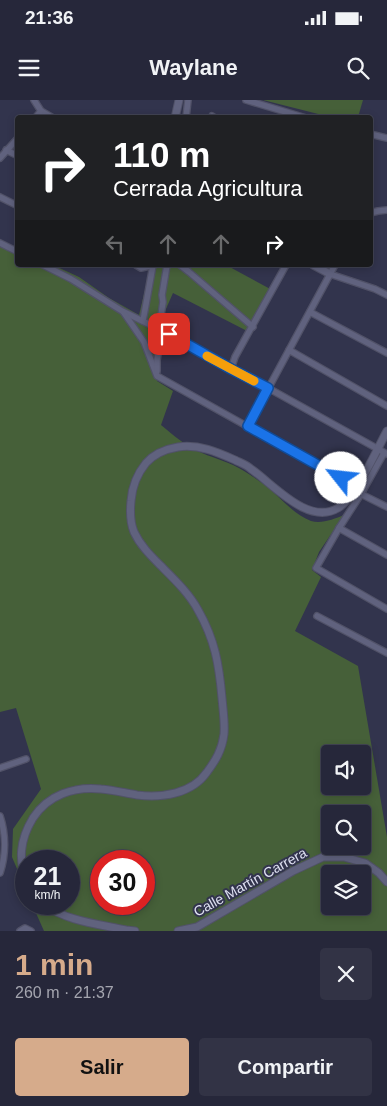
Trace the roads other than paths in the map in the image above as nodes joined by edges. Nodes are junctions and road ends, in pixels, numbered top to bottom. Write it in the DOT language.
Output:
graph roads {
  1 [pos="34,100"];
  2 [pos="179,100"];
  3 [pos="188,100"];
  4 [pos="246,100"];
  5 [pos="41,110"];
  6 [pos="37,115"];
  7 [pos="48,115"];
  8 [pos="175,115"];
  9 [pos="186,115"];
  10 [pos="296,115"];
  11 [pos="373,135"];
  12 [pos="387,138"];
  13 [pos="15,141"];
  14 [pos="6,150"];
  15 [pos="15,154"];
  16 [pos="0,158"];
  17 [pos="0,197"];
  18 [pos="15,204"];
  19 [pos="387,210"];
  20 [pos="373,212"];
  21 [pos="0,243"];
  22 [pos="15,250"];
  23 [pos="47,267"];
  24 [pos="154,267"];
  25 [pos="167,267"];
  26 [pos="183,267"];
  27 [pos="285,267"];
  28 [pos="317,267"];
  29 [pos="334,267"];
  30 [pos="330,274"];
  31 [pos="387,295"];
  32 [pos="122,311"];
  33 [pos="310,312"];
  34 [pos="143,321"];
  35 [pos="253,327"];
  36 [pos="158,329"];
  37 [pos="289,350"];
  38 [pos="387,353"];
  39 [pos="231,369"];
  40 [pos="157,376"];
  41 [pos="268,388"];
  42 [pos="387,406"];
  43 [pos="248,426"];
  44 [pos="387,431"];
  45 [pos="383,452"];
  46 [pos="356,487"];
  47 [pos="361,494"];
  48 [pos="387,507"];
  49 [pos="338,528"];
  50 [pos="387,555"];
  51 [pos="387,609"];
  52 [pos="317,616"];
  53 [pos="387,653"];
  54 [pos="26,759"];
  55 [pos="0,768"];
  56 [pos="0,816"];
  57 [pos="22,850"];
  58 [pos="0,873"];
  59 [pos="387,882"];
  60 [pos="62,915"];
  61 [pos="135,931"];
  62 [pos="178,931"];
  1 -- 5 [label="street"];
  2 -- 8 [label="street"];
  3 -- 9 [label="street"];
  4 -- 10 [label="street"];
  5 -- 6 [label="street"];
  5 -- 7 [label="street"];
  11 -- 12 [label="street"];
  13 -- 14 [label="street"];
  14 -- 15 [label="street"];
  14 -- 16 [label="street"];
  17 -- 18 [label="street"];
  19 -- 20 [label="street"];
  21 -- 22 [label="street"];
  23 -- 32 [label="street"];
  24 -- 34 [label="street"];
  25 -- 36 [label="street"];
  26 -- 35 [label="street"];
  27 -- 35 [label="street"];
  28 -- 30 [label="street"];
  29 -- 30 [label="street"];
  30 -- 31 [label="street"];
  30 -- 33 [label="street"];
  32 -- 34 [label="street"];
  32 -- 40 [label="street"];
  33 -- 37 [label="street"];
  33 -- 38 [label="street"];
  34 -- 36 [label="street"];
  35 -- 39 [label="street"];
  36 -- 39 [label="street"];
  36 -- 40 [label="street"];
  37 -- 41 [label="street"];
  37 -- 42 [label="street"];
  39 -- 41 [label="street"];
  40 -- 43 [label="street"];
  41 -- 43 [label="street"];
  41 -- 45 [label="street"];
  43 -- 46 [label="street"];
  44 -- 45 [label="street"];
  45 -- 46 [label="street"];
  45 -- 47 [label="street"];
  46 -- 57 [label="street"];
  47 -- 48 [label="street"];
  47 -- 49 [label="street"];
  49 -- 50 [label="street"];
  49 -- 51 [label="street"];
  52 -- 53 [label="street"];
  54 -- 55 [label="street"];
  56 -- 58 [label="street"];
  59 -- 62 [label="street, Calle Martín Carrera"];
  60 -- 61 [label="street"];
}
